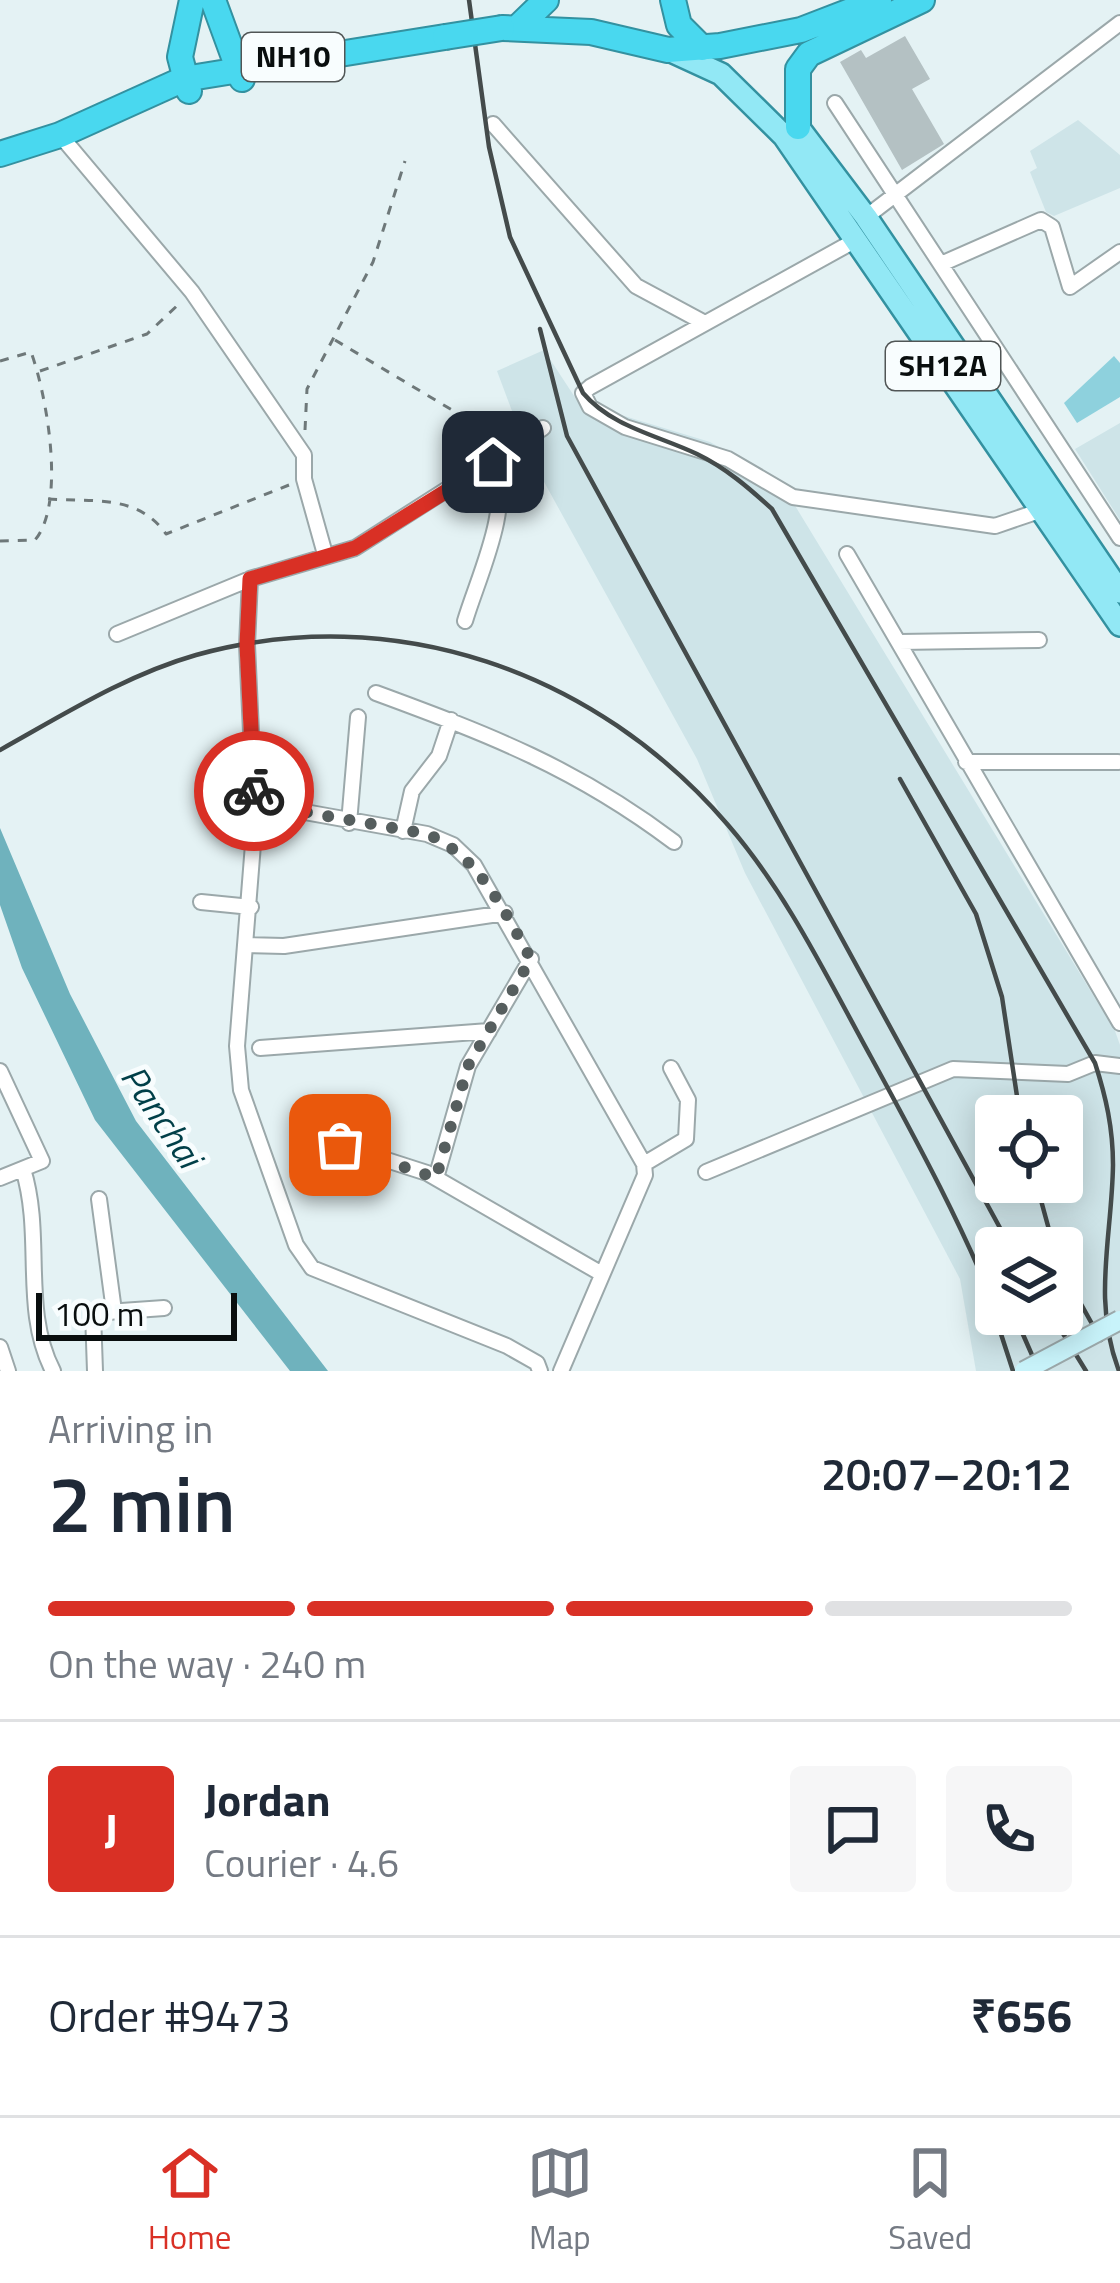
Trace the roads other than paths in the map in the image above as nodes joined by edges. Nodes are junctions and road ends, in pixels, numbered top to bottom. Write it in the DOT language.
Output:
graph roads {
  1 [pos="192,0"];
  2 [pos="213,0"];
  3 [pos="546,0"];
  4 [pos="673,0"];
  5 [pos="878,0"];
  6 [pos="922,0"];
  7 [pos="1120,23"];
  8 [pos="510,28"];
  9 [pos="565,29"];
  10 [pos="711,47"];
  11 [pos="668,50"];
  12 [pos="240,73"];
  13 [pos="186,85"];
  14 [pos="835,103"];
  15 [pos="493,124"];
  16 [pos="798,127"];
  17 [pos="60,135"];
  18 [pos="0,154"];
  19 [pos="895,195"];
  20 [pos="866,218"];
  21 [pos="856,240"];
  22 [pos="1120,252"];
  23 [pos="940,264"];
  24 [pos="701,321"];
  25 [pos="543,428"];
  26 [pos="1059,446"];
  27 [pos="493,462"];
  28 [pos="1025,469"];
  29 [pos="1042,510"];
  30 [pos="1120,538"];
  31 [pos="325,554"];
  32 [pos="848,554"];
  33 [pos="250,579"];
  34 [pos="1120,592"];
  35 [pos="465,621"];
  36 [pos="1120,625"];
  37 [pos="117,634"];
  38 [pos="1039,640"];
  39 [pos="899,642"];
  40 [pos="376,693"];
  41 [pos="358,718"];
  42 [pos="451,720"];
  43 [pos="966,762"];
  44 [pos="1118,762"];
  45 [pos="255,803"];
  46 [pos="349,823"];
  47 [pos="404,831"];
  48 [pos="674,842"];
  49 [pos="201,902"];
  50 [pos="251,907"];
  51 [pos="505,913"];
  52 [pos="247,945"];
  53 [pos="531,959"];
  54 [pos="1120,1023"];
  55 [pos="489,1031"];
  56 [pos="260,1048"];
  57 [pos="1120,1066"];
  58 [pos="671,1068"];
  59 [pos="0,1071"];
  60 [pos="303,1120"];
  61 [pos="644,1164"];
  62 [pos="23,1169"];
  63 [pos="706,1172"];
  64 [pos="0,1178"];
  65 [pos="436,1178"];
  66 [pos="99,1198"];
  67 [pos="602,1274"];
  68 [pos="164,1308"];
  69 [pos="114,1311"];
  70 [pos="1120,1320"];
  71 [pos="0,1347"];
  72 [pos="8,1371"];
  73 [pos="53,1371"];
  74 [pos="95,1371"];
  75 [pos="540,1371"];
  76 [pos="561,1371"];
  77 [pos="1024,1371"];
  1 -- 13 [label="highway"];
  2 -- 12 [label="highway"];
  3 -- 8 [label="highway"];
  4 -- 10 [label="highway"];
  5 -- 10 [label="highway"];
  6 -- 16 [label="highway"];
  7 -- 19 [label="street"];
  8 -- 9 [label="highway, NH10"];
  8 -- 12 [label="highway, NH10, bridge"];
  9 -- 11 [label="highway, SH12A"];
  10 -- 11 [label="highway"];
  11 -- 21 [label="main road, SH12A"];
  12 -- 13 [label="highway, NH10"];
  13 -- 17 [label="highway, NH10"];
  14 -- 19 [label="street"];
  15 -- 24 [label="street"];
  16 -- 20 [label="main road, SH12A"];
  17 -- 18 [label="highway, NH10"];
  17 -- 31 [label="street"];
  19 -- 20 [label="street"];
  19 -- 23 [label="street"];
  20 -- 28 [label="main road, SH12A"];
  21 -- 24 [label="street"];
  21 -- 28 [label="main road, SH12A"];
  22 -- 23 [label="street"];
  23 -- 26 [label="street"];
  24 -- 29 [label="street"];
  25 -- 27 [label="street"];
  26 -- 28 [label="street"];
  26 -- 30 [label="street"];
  27 -- 31 [label="street"];
  27 -- 35 [label="street"];
  28 -- 29 [label="main road, SH12A"];
  28 -- 34 [label="main road, SH12A"];
  29 -- 36 [label="main road, SH12A"];
  31 -- 33 [label="street"];
  32 -- 39 [label="street"];
  33 -- 37 [label="street"];
  33 -- 45 [label="street"];
  38 -- 39 [label="street"];
  39 -- 43 [label="street"];
  40 -- 42 [label="street"];
  41 -- 46 [label="street"];
  42 -- 47 [label="street"];
  42 -- 48 [label="street"];
  43 -- 44 [label="street"];
  43 -- 54 [label="street"];
  45 -- 46 [label="street"];
  45 -- 50 [label="street"];
  46 -- 47 [label="street"];
  47 -- 51 [label="street"];
  49 -- 50 [label="street"];
  50 -- 52 [label="street"];
  51 -- 52 [label="street"];
  51 -- 53 [label="street"];
  52 -- 75 [label="street"];
  53 -- 55 [label="street"];
  53 -- 61 [label="street"];
  55 -- 56 [label="street"];
  55 -- 65 [label="street"];
  57 -- 63 [label="street"];
  58 -- 61 [label="street"];
  59 -- 62 [label="street"];
  60 -- 65 [label="street"];
  61 -- 67 [label="street"];
  62 -- 64 [label="street"];
  62 -- 73 [label="street"];
  65 -- 67 [label="street"];
  66 -- 69 [label="street"];
  67 -- 76 [label="street"];
  68 -- 69 [label="street"];
  69 -- 74 [label="street"];
  70 -- 77 [label="street, bridge"];
  71 -- 72 [label="street"];
}
